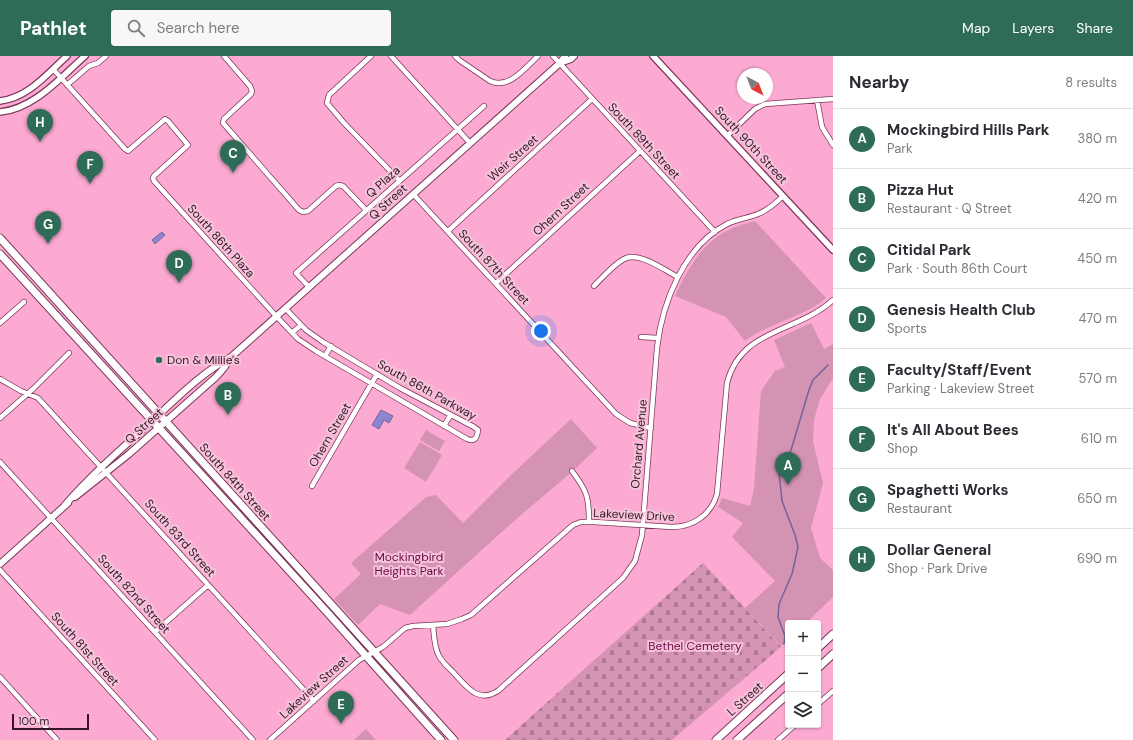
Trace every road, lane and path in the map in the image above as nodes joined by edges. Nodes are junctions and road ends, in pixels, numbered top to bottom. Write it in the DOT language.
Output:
graph roads {
  1 [pos="67,56"];
  2 [pos="85,56"];
  3 [pos="106,56"];
  4 [pos="224,56"];
  5 [pos="371,56"];
  6 [pos="391,56"];
  7 [pos="455,56"];
  8 [pos="538,56"];
  9 [pos="553,56"];
  10 [pos="565,56"];
  11 [pos="574,56"];
  12 [pos="653,56"];
  13 [pos="560,63"];
  14 [pos="53,69"];
  15 [pos="60,78"];
  16 [pos="67,85"];
  17 [pos="592,98"];
  18 [pos="833,98"];
  19 [pos="817,100"];
  20 [pos="0,101"];
  21 [pos="484,106"];
  22 [pos="0,112"];
  23 [pos="457,129"];
  24 [pos="727,136"];
  25 [pos="470,143"];
  26 [pos="833,146"];
  27 [pos="640,151"];
  28 [pos="399,180"];
  29 [pos="413,194"];
  30 [pos="783,196"];
  31 [pos="366,210"];
  32 [pos="448,231"];
  33 [pos="715,232"];
  34 [pos="0,238"];
  35 [pos="833,250"];
  36 [pos="0,254"];
  37 [pos="678,277"];
  38 [pos="496,283"];
  39 [pos="594,286"];
  40 [pos="309,287"];
  41 [pos="833,300"];
  42 [pos="24,302"];
  43 [pos="285,308"];
  44 [pos="276,316"];
  45 [pos="0,324"];
  46 [pos="301,325"];
  47 [pos="293,332"];
  48 [pos="641,337"];
  49 [pos="658,338"];
  50 [pos="331,346"];
  51 [pos="69,353"];
  52 [pos="325,356"];
  53 [pos="231,357"];
  54 [pos="377,374"];
  55 [pos="0,379"];
  56 [pos="371,383"];
  57 [pos="400,388"];
  58 [pos="28,394"];
  59 [pos="396,398"];
  60 [pos="159,414"];
  61 [pos="450,416"];
  62 [pos="0,418"];
  63 [pos="152,421"];
  64 [pos="165,421"];
  65 [pos="444,426"];
  66 [pos="158,428"];
  67 [pos="651,428"];
  68 [pos="0,462"];
  69 [pos="102,467"];
  70 [pos="572,472"];
  71 [pos="107,473"];
  72 [pos="312,486"];
  73 [pos="65,505"];
  74 [pos="51,518"];
  75 [pos="589,522"];
  76 [pos="642,525"];
  77 [pos="0,564"];
  78 [pos="0,570"];
  79 [pos="208,585"];
  80 [pos="432,625"];
  81 [pos="155,632"];
  82 [pos="833,634"];
  83 [pos="821,645"];
  84 [pos="375,652"];
  85 [pos="833,654"];
  86 [pos="366,656"];
  87 [pos="821,665"];
  88 [pos="0,677"];
  89 [pos="785,677"];
  90 [pos="833,691"];
  91 [pos="785,697"];
  92 [pos="314,701"];
  93 [pos="821,701"];
  94 [pos="792,728"];
  95 [pos="57,740"];
  96 [pos="155,740"];
  97 [pos="253,740"];
  98 [pos="270,740"];
  99 [pos="441,740"];
  100 [pos="454,740"];
  101 [pos="716,740"];
  102 [pos="737,740"];
  103 [pos="778,740"];
  1 -- 14 [label="street"];
  2 -- 15 [label="street"];
  3 -- 16 [label="street"];
  4 -- 31 [label="street"];
  5 -- 28 [label="street"];
  6 -- 23 [label="street"];
  7 -- 8 [label="street"];
  9 -- 13 [label="street, South 89th Street"];
  10 -- 13 [label="main road, Q Street"];
  11 -- 13 [label="main road, Q Street"];
  12 -- 24 [label="street, South 90th Street"];
  13 -- 17 [label="street, South 89th Street"];
  13 -- 25 [label="main road, Q Street"];
  14 -- 15 [label="street"];
  14 -- 20 [label="street"];
  15 -- 16 [label="street"];
  15 -- 22 [label="street"];
  16 -- 44 [label="street, South 86th Plaza"];
  17 -- 27 [label="street, South 89th Street"];
  17 -- 32 [label="street, Weir Street"];
  18 -- 19 [label="street"];
  19 -- 24 [label="street"];
  19 -- 26 [label="street"];
  21 -- 23 [label="street, Q Plaza"];
  23 -- 25 [label="street"];
  23 -- 28 [label="street, Q Plaza"];
  24 -- 30 [label="street, South 90th Street"];
  25 -- 29 [label="main road, Q Street"];
  27 -- 33 [label="street, South 89th Street"];
  27 -- 38 [label="street, Ohern Street"];
  28 -- 31 [label="street, Q Plaza"];
  29 -- 32 [label="street, South 87th Street"];
  29 -- 40 [label="main road, Q Street"];
  30 -- 33 [label="street, Orchard Avenue"];
  30 -- 35 [label="street, South 90th Street"];
  31 -- 40 [label="street, Q Plaza"];
  32 -- 38 [label="street, South 87th Street"];
  33 -- 37 [label="street, Orchard Avenue"];
  34 -- 60 [label="main road, South 84th Street"];
  36 -- 63 [label="main road, South 84th Street"];
  37 -- 39 [label="street"];
  37 -- 49 [label="street, Orchard Avenue"];
  38 -- 67 [label="street, South 87th Street"];
  40 -- 43 [label="main road, Q Street"];
  41 -- 76 [label="street, Lakeview Drive"];
  42 -- 45 [label="street"];
  43 -- 44 [label="main road, Q Street"];
  43 -- 46 [label="street, South 86th Parkway"];
  44 -- 47 [label="street, South 86th Parkway"];
  44 -- 53 [label="main road, Q Street"];
  46 -- 47 [label="street"];
  46 -- 50 [label="street, South 86th Parkway"];
  47 -- 52 [label="street, South 86th Parkway"];
  48 -- 49 [label="street"];
  49 -- 67 [label="street, Orchard Avenue"];
  50 -- 52 [label="street"];
  50 -- 54 [label="street, South 86th Parkway"];
  51 -- 58 [label="street"];
  52 -- 56 [label="street, South 86th Parkway"];
  53 -- 60 [label="main road, Q Street"];
  53 -- 64 [label="main road, Q Street"];
  54 -- 56 [label="street, Ohern Street"];
  54 -- 57 [label="street, South 86th Parkway"];
  55 -- 58 [label="street, South 83rd Street"];
  56 -- 59 [label="street, South 86th Parkway"];
  56 -- 72 [label="street, Ohern Street"];
  57 -- 59 [label="street"];
  57 -- 61 [label="street, South 86th Parkway"];
  58 -- 62 [label="street"];
  58 -- 69 [label="street, South 83rd Street"];
  59 -- 65 [label="street, South 86th Parkway"];
  60 -- 63 [label="main road, Q Street"];
  60 -- 64 [label="main road, South 84th Street"];
  61 -- 65 [label="street"];
  61 -- 65 [label="street, South 86th Parkway"];
  63 -- 66 [label="main road, South 84th Street"];
  63 -- 69 [label="main road, Q Street"];
  64 -- 66 [label="main road, Q Street"];
  64 -- 84 [label="main road, South 84th Street"];
  66 -- 71 [label="main road, Q Street"];
  66 -- 86 [label="main road, South 84th Street"];
  67 -- 76 [label="street, Orchard Avenue"];
  68 -- 74 [label="street, South 82nd Street"];
  69 -- 71 [label="street, South 83rd Street"];
  69 -- 73 [label="main road, Q Street"];
  70 -- 75 [label="street"];
  71 -- 73 [label="main road, Q Street"];
  71 -- 79 [label="street, South 83rd Street"];
  73 -- 74 [label="main road, Q Street"];
  74 -- 77 [label="main road, Q Street"];
  74 -- 81 [label="street, South 82nd Street"];
  75 -- 76 [label="street, Lakeview Drive"];
  75 -- 80 [label="street, Lakeview Drive"];
  76 -- 80 [label="street, Orchard Avenue"];
  78 -- 96 [label="street, South 81st Street"];
  79 -- 81 [label="street"];
  79 -- 92 [label="street, South 83rd Street"];
  80 -- 84 [label="street, Lakeview Drive"];
  81 -- 97 [label="street, South 82nd Street"];
  82 -- 83 [label="main road"];
  84 -- 86 [label="street, Lakeview Street"];
  84 -- 100 [label="main road, South 84th Street"];
  85 -- 87 [label="main road"];
  86 -- 92 [label="street, Lakeview Street"];
  86 -- 99 [label="main road, South 84th Street"];
  88 -- 95 [label="street"];
  89 -- 101 [label="main road, L Street"];
  90 -- 93 [label="street"];
  91 -- 102 [label="main road, L Street"];
  92 -- 98 [label="street, Lakeview Street"];
  94 -- 103 [label="street"];
}
